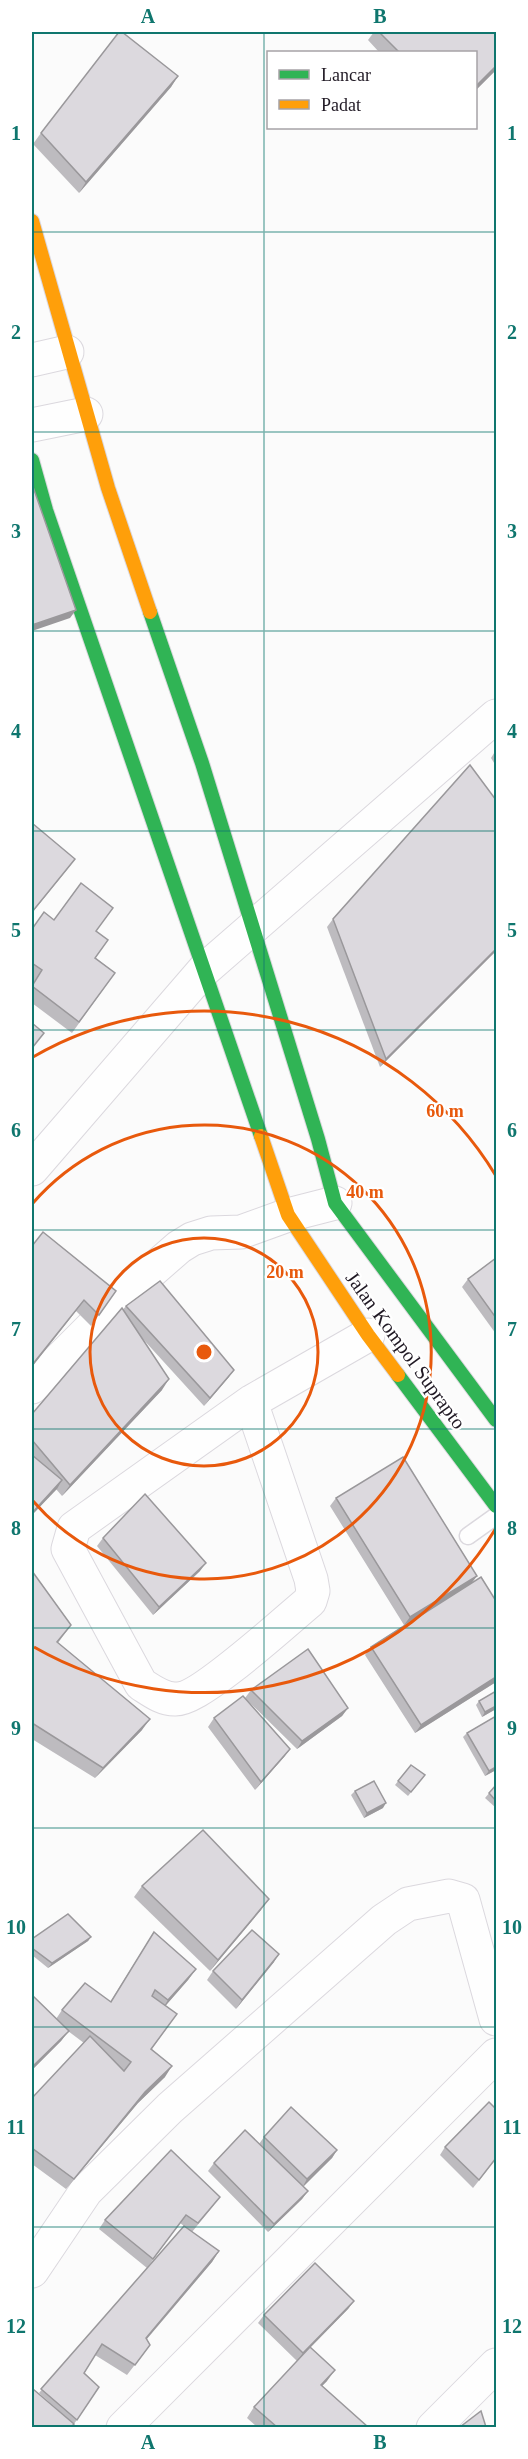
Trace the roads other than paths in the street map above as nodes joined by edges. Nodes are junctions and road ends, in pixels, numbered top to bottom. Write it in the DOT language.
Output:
graph roads {
  1 [pos="32,221"];
  2 [pos="67,352"];
  3 [pos="32,360"];
  4 [pos="86,414"];
  5 [pos="32,425"];
  6 [pos="32,460"];
  7 [pos="496,716"];
  8 [pos="254,929"];
  9 [pos="203,971"];
  10 [pos="32,1169"];
  11 [pos="335,1203"];
  12 [pos="288,1215"];
  13 [pos="368,1335"];
  14 [pos="32,1387"];
  15 [pos="251,1402"];
  16 [pos="496,1420"];
  17 [pos="496,1506"];
  18 [pos="496,1515"];
  19 [pos="468,1536"];
  20 [pos="496,2019"];
  21 [pos="496,2055"];
  22 [pos="32,2271"];
  23 [pos="496,2366"];
  24 [pos="467,2395"];
  25 [pos="123,2427"];
  26 [pos="433,2427"];
  27 [pos="478,2427"];
  1 -- 2 [label="street"];
  2 -- 3 [label="street"];
  2 -- 4 [label="street"];
  4 -- 5 [label="street"];
  4 -- 8 [label="street"];
  6 -- 9 [label="street, Jalan Kompol Suprapto"];
  7 -- 8 [label="street"];
  8 -- 9 [label="street"];
  8 -- 11 [label="street"];
  9 -- 10 [label="street"];
  9 -- 12 [label="street, Jalan Kompol Suprapto"];
  11 -- 12 [label="street"];
  11 -- 16 [label="street, Jalan Kompol Suprapto"];
  12 -- 13 [label="street, Jalan Kompol Suprapto"];
  12 -- 14 [label="street"];
  13 -- 15 [label="street"];
  13 -- 17 [label="street, Jalan Kompol Suprapto"];
  15 -- 15 [label="street"];
  18 -- 19 [label="lane"];
  20 -- 22 [label="street"];
  21 -- 25 [label="street"];
  23 -- 24 [label="street"];
  24 -- 26 [label="street"];
  24 -- 27 [label="street"];
}
